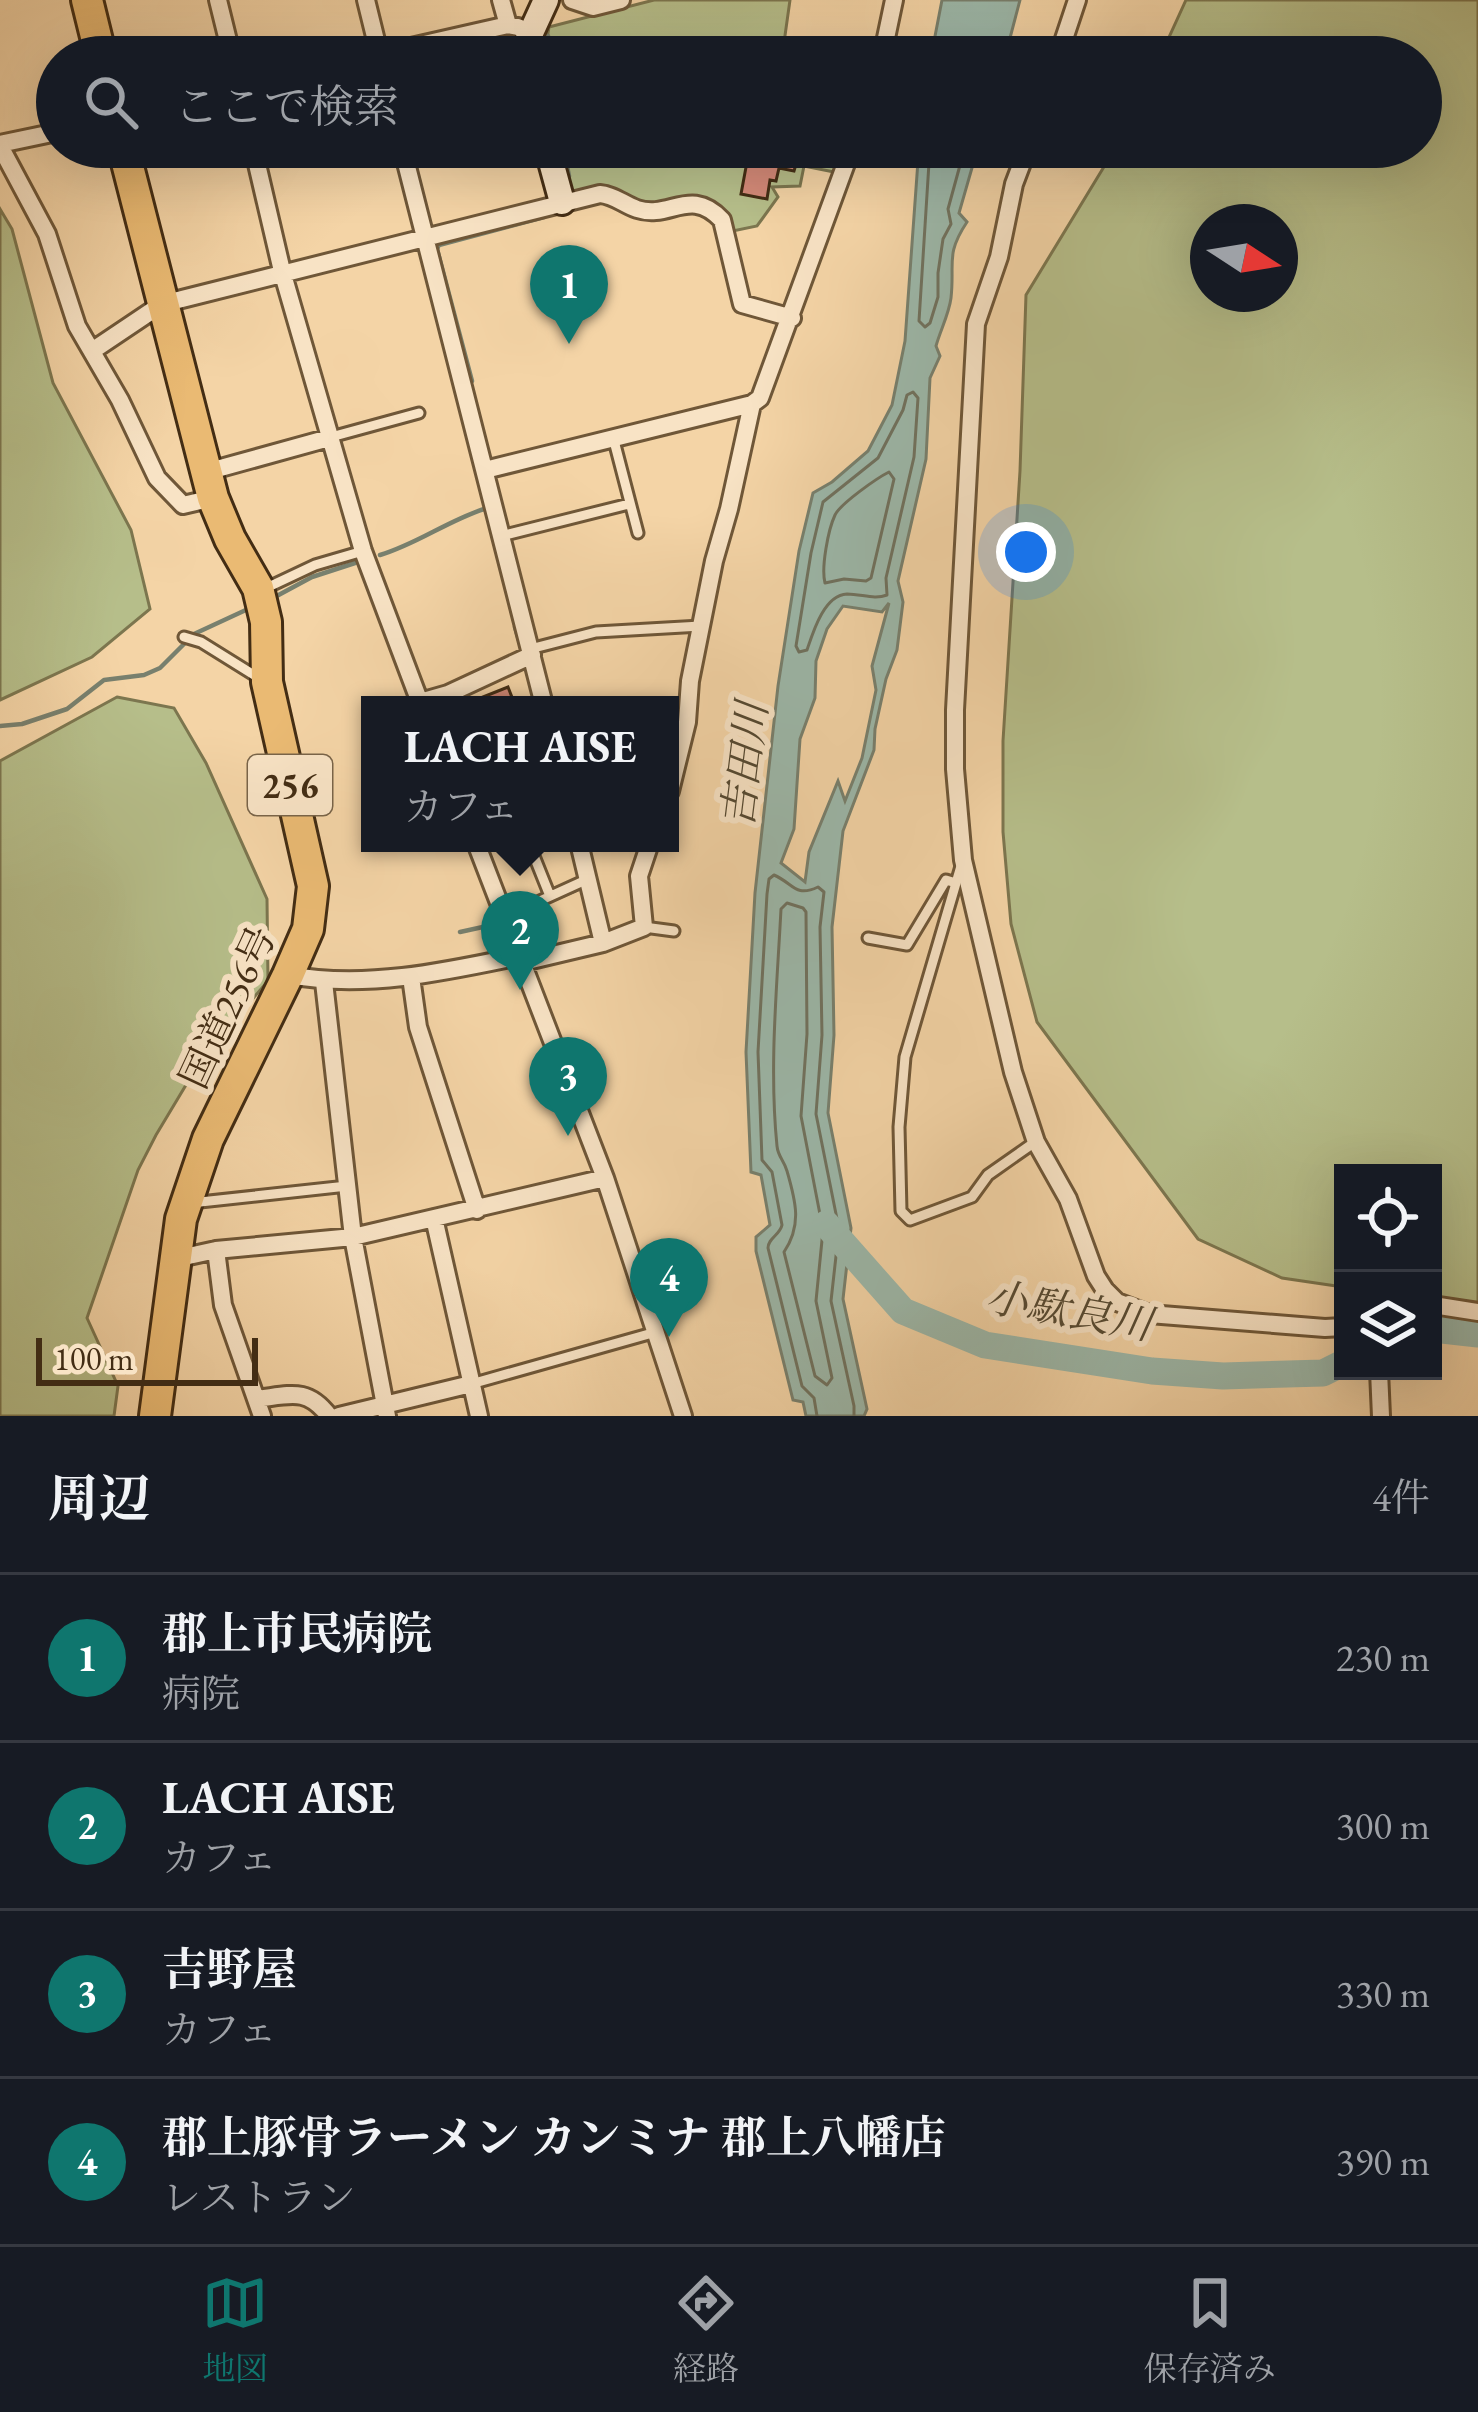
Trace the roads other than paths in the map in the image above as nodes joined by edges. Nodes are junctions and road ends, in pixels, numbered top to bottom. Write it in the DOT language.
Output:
graph roads {
  1 [pos="87,0"];
  2 [pos="218,0"];
  3 [pos="366,0"];
  4 [pos="501,0"];
  5 [pos="546,0"];
  6 [pos="572,0"];
  7 [pos="620,0"];
  8 [pos="894,0"];
  9 [pos="1076,0"];
  10 [pos="96,36"];
  11 [pos="227,36"];
  12 [pos="372,36"];
  13 [pos="520,36"];
  14 [pos="524,36"];
  15 [pos="886,36"];
  16 [pos="1065,36"];
  17 [pos="36,137"];
  18 [pos="0,145"];
  19 [pos="128,168"];
  20 [pos="258,168"];
  21 [pos="407,168"];
  22 [pos="553,168"];
  23 [pos="845,168"];
  24 [pos="1020,168"];
  25 [pos="562,202"];
  26 [pos="424,240"];
  27 [pos="282,271"];
  28 [pos="162,304"];
  29 [pos="791,318"];
  30 [pos="92,351"];
  31 [pos="752,404"];
  32 [pos="419,413"];
  33 [pos="613,436"];
  34 [pos="329,438"];
  35 [pos="484,470"];
  36 [pos="210,486"];
  37 [pos="629,504"];
  38 [pos="638,533"];
  39 [pos="501,536"];
  40 [pos="363,551"];
  41 [pos="259,591"];
  42 [pos="701,626"];
  43 [pos="184,637"];
  44 [pos="531,652"];
  45 [pos="267,682"];
  46 [pos="418,696"];
  47 [pos="443,696"];
  48 [pos="542,696"];
  49 [pos="679,758"];
  50 [pos="480,852"];
  51 [pos="532,852"];
  52 [pos="581,852"];
  53 [pos="647,852"];
  54 [pos="963,860"];
  55 [pos="588,879"];
  56 [pos="956,883"];
  57 [pos="550,896"];
  58 [pos="644,927"];
  59 [pos="674,932"];
  60 [pos="513,937"];
  61 [pos="868,938"];
  62 [pos="603,943"];
  63 [pos="521,959"];
  64 [pos="288,975"];
  65 [pos="411,977"];
  66 [pos="324,982"];
  67 [pos="1036,1142"];
  68 [pos="605,1178"];
  69 [pos="347,1186"];
  70 [pos="186,1203"];
  71 [pos="477,1210"];
  72 [pos="434,1218"];
  73 [pos="353,1238"];
  74 [pos="217,1250"];
  75 [pos="175,1259"];
  76 [pos="1442,1306"];
  77 [pos="1478,1312"];
  78 [pos="1334,1327"];
  79 [pos="656,1332"];
  80 [pos="1379,1380"];
  81 [pos="471,1384"];
  82 [pos="260,1407"];
  83 [pos="385,1410"];
  84 [pos="155,1416"];
  85 [pos="329,1416"];
  86 [pos="339,1416"];
  87 [pos="479,1416"];
  88 [pos="683,1416"];
  89 [pos="1381,1416"];
  1 -- 10 [label="highway"];
  2 -- 11 [label="street"];
  3 -- 12 [label="street"];
  4 -- 13 [label="street"];
  5 -- 14 [label="street"];
  6 -- 7 [label="street"];
  8 -- 15 [label="street"];
  9 -- 16 [label="street"];
  17 -- 18 [label="street"];
  18 -- 30 [label="street"];
  19 -- 28 [label="highway, 国道256号 / 256"];
  20 -- 27 [label="street"];
  21 -- 26 [label="street"];
  22 -- 25 [label="street"];
  23 -- 29 [label="street"];
  24 -- 54 [label="street"];
  25 -- 26 [label="street"];
  25 -- 29 [label="street"];
  26 -- 27 [label="street"];
  26 -- 35 [label="street"];
  27 -- 28 [label="street"];
  27 -- 34 [label="street"];
  28 -- 30 [label="street"];
  28 -- 36 [label="highway, 国道256号 / 256"];
  29 -- 31 [label="street"];
  30 -- 36 [label="street"];
  31 -- 33 [label="street"];
  31 -- 42 [label="street"];
  32 -- 34 [label="lane"];
  33 -- 35 [label="street"];
  33 -- 37 [label="lane"];
  34 -- 36 [label="street"];
  34 -- 40 [label="street"];
  35 -- 39 [label="street"];
  36 -- 41 [label="highway, 国道256号 / 256"];
  37 -- 38 [label="lane"];
  37 -- 39 [label="lane"];
  39 -- 44 [label="street"];
  40 -- 41 [label="lane"];
  40 -- 46 [label="street"];
  41 -- 45 [label="highway, 国道256号 / 256"];
  42 -- 44 [label="lane"];
  42 -- 49 [label="street"];
  43 -- 45 [label="lane"];
  44 -- 47 [label="street"];
  44 -- 48 [label="street"];
  45 -- 64 [label="highway, 国道256号 / 256"];
  50 -- 60 [label="street"];
  51 -- 57 [label="lane"];
  52 -- 55 [label="street"];
  53 -- 58 [label="street"];
  54 -- 56 [label="lane"];
  54 -- 67 [label="street"];
  55 -- 57 [label="lane"];
  55 -- 62 [label="street"];
  56 -- 61 [label="lane"];
  56 -- 67 [label="lane"];
  57 -- 60 [label="lane"];
  58 -- 59 [label="lane"];
  58 -- 62 [label="street"];
  60 -- 63 [label="street"];
  62 -- 63 [label="street"];
  63 -- 65 [label="street"];
  63 -- 68 [label="street"];
  64 -- 66 [label="street"];
  64 -- 70 [label="highway, 国道256号 / 256"];
  65 -- 66 [label="street"];
  65 -- 71 [label="street"];
  66 -- 69 [label="street"];
  67 -- 78 [label="street"];
  68 -- 71 [label="street"];
  68 -- 79 [label="street"];
  69 -- 70 [label="lane"];
  69 -- 73 [label="street"];
  70 -- 75 [label="highway, 国道256号 / 256"];
  71 -- 72 [label="street"];
  72 -- 73 [label="street"];
  72 -- 81 [label="street"];
  73 -- 74 [label="street"];
  73 -- 83 [label="street"];
  74 -- 75 [label="street"];
  74 -- 82 [label="street"];
  75 -- 84 [label="highway, 国道256号 / 256"];
  76 -- 77 [label="street"];
  79 -- 81 [label="lane"];
  79 -- 88 [label="street"];
  80 -- 89 [label="street"];
  81 -- 83 [label="street"];
  81 -- 87 [label="street"];
  82 -- 85 [label="street"];
  83 -- 86 [label="street"];
}
